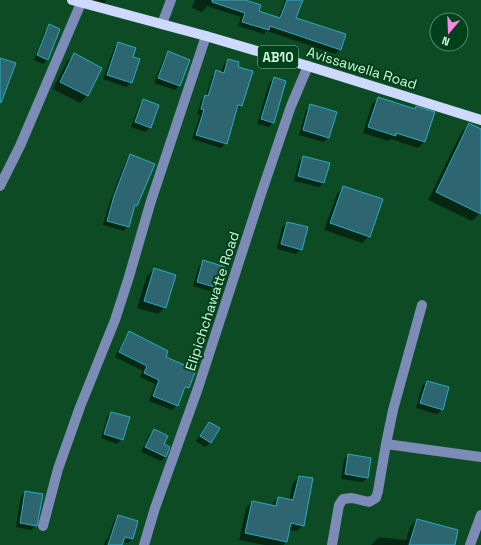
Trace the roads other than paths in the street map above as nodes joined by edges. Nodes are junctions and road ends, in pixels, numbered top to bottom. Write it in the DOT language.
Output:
graph roads {
  1 [pos="171,0"];
  2 [pos="77,1"];
  3 [pos="162,24"];
  4 [pos="206,36"];
  5 [pos="308,66"];
  6 [pos="481,120"];
  7 [pos="0,186"];
  8 [pos="422,305"];
  9 [pos="386,444"];
  10 [pos="481,457"];
  11 [pos="481,515"];
  12 [pos="43,526"];
  13 [pos="144,545"];
  14 [pos="332,545"];
  15 [pos="470,545"];
  1 -- 3 [label="street"];
  2 -- 3 [label="main road, Avissawella Road / AB10"];
  2 -- 7 [label="street"];
  3 -- 4 [label="main road, Avissawella Road / AB10"];
  4 -- 5 [label="main road, Avissawella Road / AB10"];
  4 -- 12 [label="street"];
  5 -- 6 [label="main road, Avissawella Road / AB10"];
  5 -- 13 [label="street, Elipichchawatte Road"];
  8 -- 9 [label="street"];
  9 -- 10 [label="street"];
  9 -- 14 [label="street"];
  11 -- 15 [label="street"];
}
